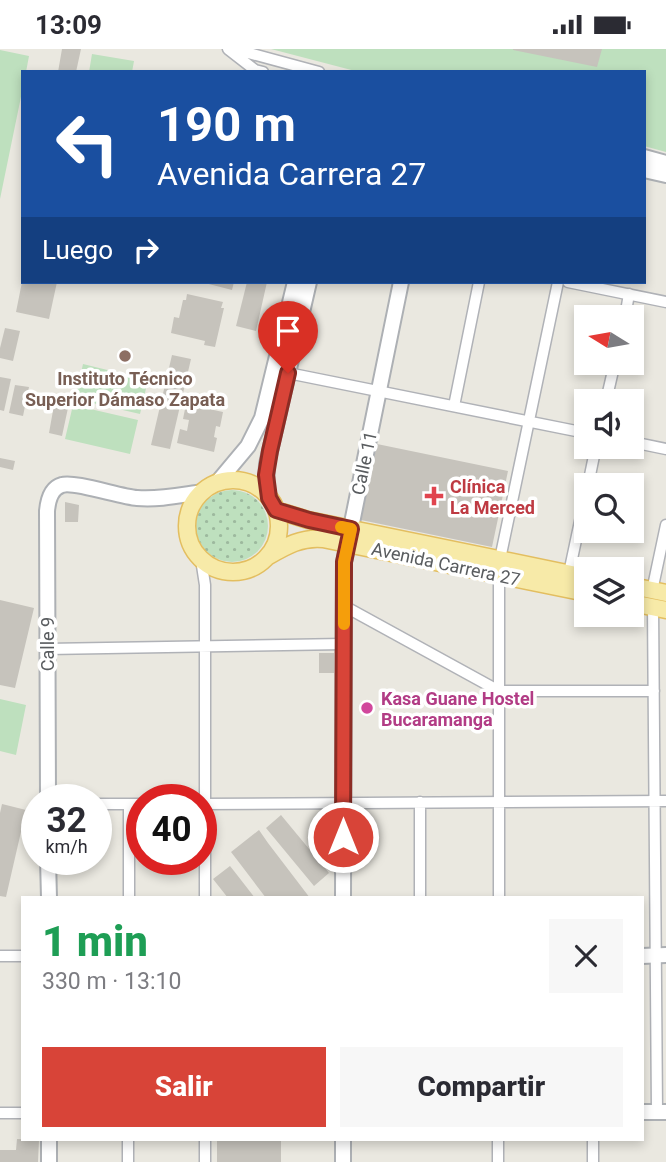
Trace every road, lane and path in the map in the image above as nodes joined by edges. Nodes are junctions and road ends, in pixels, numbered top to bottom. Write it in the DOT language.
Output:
graph roads {
  1 [pos="228,49"];
  2 [pos="234,49"];
  3 [pos="255,70"];
  4 [pos="312,70"];
  5 [pos="646,158"];
  6 [pos="666,163"];
  7 [pos="646,170"];
  8 [pos="666,175"];
  9 [pos="295,284"];
  10 [pos="309,284"];
  11 [pos="401,284"];
  12 [pos="479,284"];
  13 [pos="558,284"];
  14 [pos="578,284"];
  15 [pos="629,294"];
  16 [pos="666,302"];
  17 [pos="627,305"];
  18 [pos="288,373"];
  19 [pos="379,391"];
  20 [pos="454,406"];
  21 [pos="529,421"];
  22 [pos="574,430"];
  23 [pos="644,444"];
  24 [pos="666,449"];
  25 [pos="217,483"];
  26 [pos="202,492"];
  27 [pos="272,504"];
  28 [pos="666,525"];
  29 [pos="349,536"];
  30 [pos="575,543"];
  31 [pos="267,557"];
  32 [pos="201,559"];
  33 [pos="500,567"];
  34 [pos="569,573"];
  35 [pos="574,574"];
  36 [pos="574,589"];
  37 [pos="659,600"];
  38 [pos="344,606"];
  39 [pos="344,644"];
  40 [pos="205,647"];
  41 [pos="47,649"];
  42 [pos="499,691"];
  43 [pos="654,691"];
  44 [pos="48,784"];
  45 [pos="203,784"];
  46 [pos="655,801"];
  47 [pos="666,801"];
  48 [pos="420,802"];
  49 [pos="499,802"];
  50 [pos="343,803"];
  51 [pos="217,804"];
  52 [pos="48,875"];
  53 [pos="129,875"];
  54 [pos="205,875"];
  55 [pos="48,896"];
  56 [pos="129,896"];
  57 [pos="205,896"];
  58 [pos="343,896"];
  59 [pos="420,896"];
  60 [pos="499,896"];
  61 [pos="0,956"];
  62 [pos="21,956"];
  63 [pos="655,956"];
  64 [pos="655,1112"];
  65 [pos="0,1113"];
  66 [pos="21,1113"];
  67 [pos="49,1141"];
  68 [pos="128,1141"];
  69 [pos="205,1141"];
  70 [pos="343,1141"];
  71 [pos="498,1141"];
  72 [pos="593,1141"];
  73 [pos="49,1162"];
  74 [pos="128,1162"];
  75 [pos="205,1162"];
  76 [pos="343,1162"];
  77 [pos="498,1162"];
  78 [pos="593,1162"];
  1 -- 3 [label="street"];
  2 -- 4 [label="street"];
  5 -- 6 [label="street"];
  7 -- 8 [label="street"];
  9 -- 25 [label="street"];
  10 -- 18 [label="street"];
  11 -- 19 [label="street, Calle 11"];
  12 -- 20 [label="street"];
  13 -- 21 [label="street"];
  14 -- 15 [label="street"];
  15 -- 16 [label="street"];
  15 -- 17 [label="street"];
  18 -- 19 [label="street"];
  18 -- 27 [label="street"];
  19 -- 20 [label="street"];
  19 -- 29 [label="street, Calle 11"];
  20 -- 21 [label="street"];
  21 -- 22 [label="street"];
  21 -- 33 [label="street"];
  23 -- 24 [label="street"];
  25 -- 26 [label="main road"];
  25 -- 27 [label="main road"];
  26 -- 32 [label="main road"];
  26 -- 41 [label="street, Calle 9"];
  27 -- 29 [label="main road, Avenida Carrera 27"];
  27 -- 31 [label="main road"];
  28 -- 37 [label="street"];
  29 -- 31 [label="main road, Avenida Carrera 27"];
  29 -- 33 [label="main road, Avenida Carrera 27"];
  29 -- 38 [label="street, Calle 11"];
  30 -- 34 [label="street"];
  31 -- 32 [label="main road"];
  32 -- 40 [label="street"];
  33 -- 34 [label="main road, Avenida Carrera 27"];
  33 -- 36 [label="main road, Avenida Carrera 27"];
  33 -- 42 [label="street"];
  34 -- 35 [label="main road, Avenida Carrera 27"];
  37 -- 43 [label="street"];
  38 -- 39 [label="street, Calle 11"];
  38 -- 42 [label="street"];
  39 -- 40 [label="street"];
  39 -- 50 [label="street, Calle 11"];
  40 -- 41 [label="street"];
  40 -- 45 [label="street"];
  41 -- 44 [label="street, Calle 9"];
  42 -- 43 [label="street"];
  42 -- 49 [label="street"];
  43 -- 46 [label="street"];
  46 -- 47 [label="street"];
  46 -- 49 [label="street"];
  46 -- 63 [label="street"];
  48 -- 49 [label="street"];
  48 -- 50 [label="street"];
  48 -- 59 [label="street"];
  49 -- 60 [label="street"];
  50 -- 51 [label="street"];
  50 -- 58 [label="street, Calle 11"];
  52 -- 55 [label="street"];
  53 -- 56 [label="street"];
  54 -- 57 [label="street"];
  61 -- 62 [label="street"];
  63 -- 64 [label="street"];
  65 -- 66 [label="street"];
  67 -- 73 [label="street"];
  68 -- 74 [label="street"];
  69 -- 75 [label="street"];
  70 -- 76 [label="street"];
  71 -- 77 [label="street"];
  72 -- 78 [label="street"];
}
